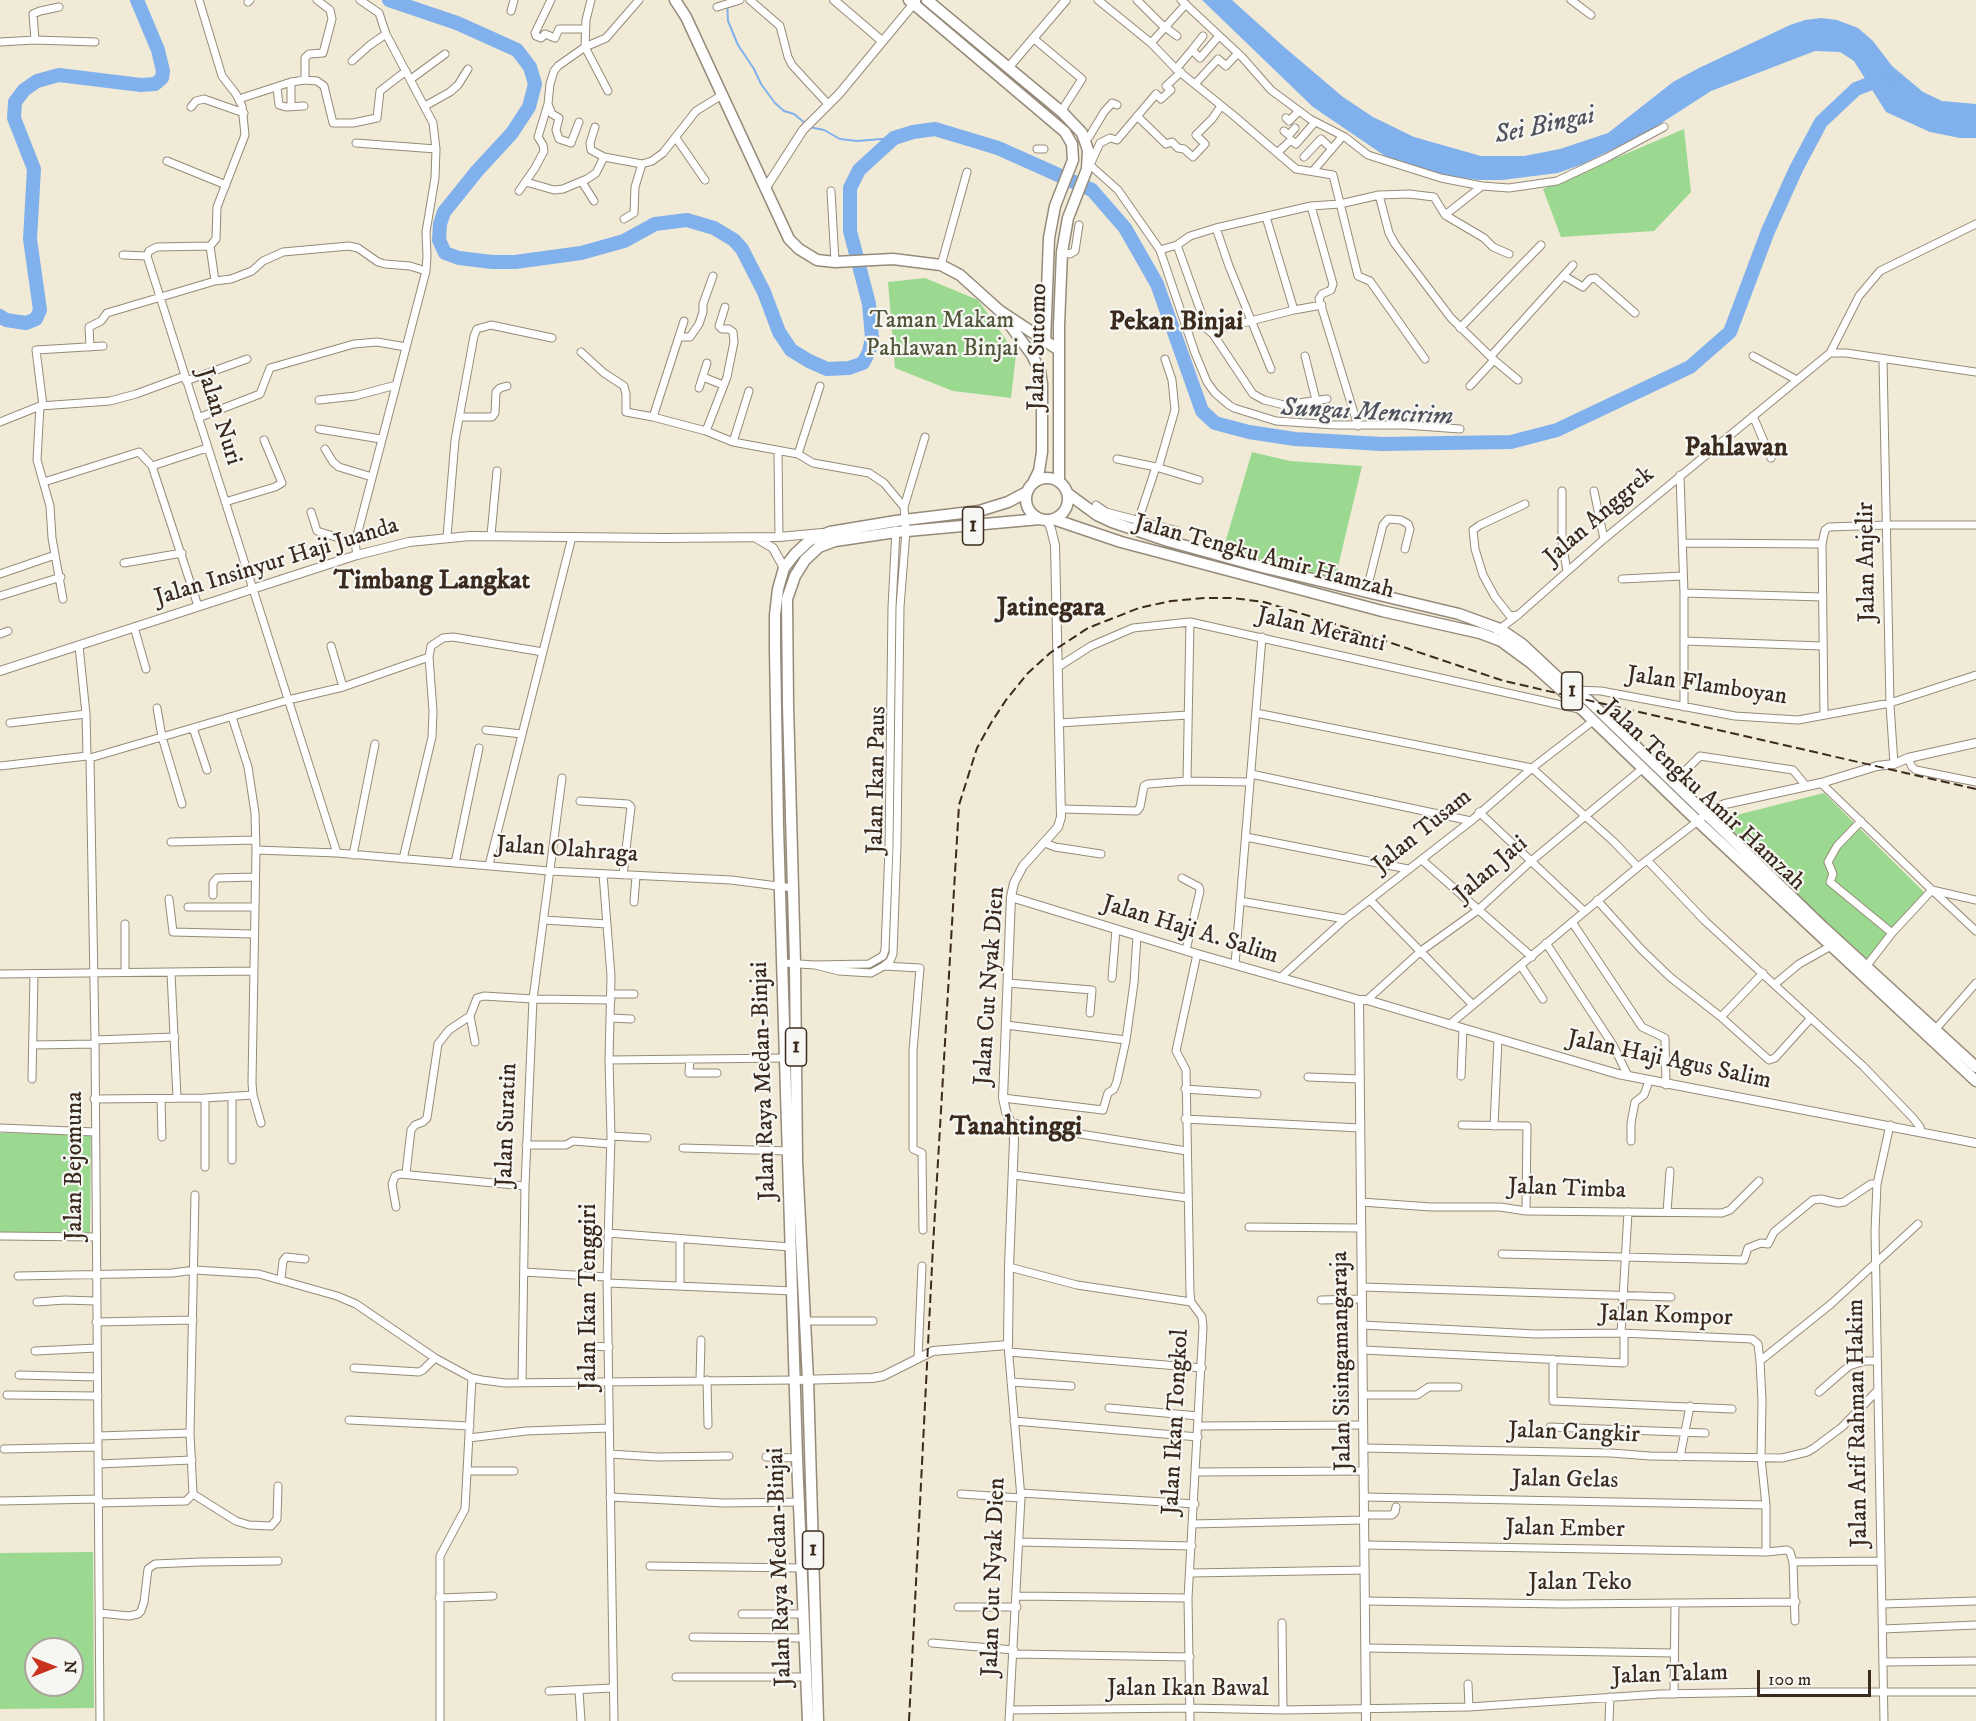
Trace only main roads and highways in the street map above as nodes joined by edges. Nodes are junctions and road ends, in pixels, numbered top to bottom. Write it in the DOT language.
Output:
graph roads {
  1 [pos="675,0"];
  2 [pos="927,0"];
  3 [pos="913,1"];
  4 [pos="950,19"];
  5 [pos="942,28"];
  6 [pos="1038,93"];
  7 [pos="1030,102"];
  8 [pos="1054,210"];
  9 [pos="1069,216"];
  10 [pos="1046,291"];
  11 [pos="1060,291"];
  12 [pos="1000,311"];
  13 [pos="1045,342"];
  14 [pos="1059,350"];
  15 [pos="1059,405"];
  16 [pos="1043,406"];
  17 [pos="1059,482"];
  18 [pos="1030,488"];
  19 [pos="1067,493"];
  20 [pos="1047,520"];
  21 [pos="901,526"];
  22 [pos="1168,541"];
  23 [pos="1165,554"];
  24 [pos="782,713"];
  25 [pos="1701,817"];
  26 [pos="1863,971"];
  27 [pos="791,1058"];
  28 [pos="1975,1064"];
  29 [pos="1976,1081"];
  30 [pos="802,1380"];
  31 [pos="808,1721"];
  32 [pos="818,1721"];
  1 -- 12 [label="main road"];
  2 -- 4 [label="main road"];
  3 -- 5 [label="main road"];
  4 -- 5 [label="main road"];
  4 -- 6 [label="main road"];
  5 -- 7 [label="main road"];
  6 -- 7 [label="main road"];
  6 -- 9 [label="main road, Jalan Sutomo"];
  7 -- 8 [label="main road, Jalan Sutomo"];
  8 -- 9 [label="main road"];
  8 -- 10 [label="main road, Jalan Sutomo"];
  9 -- 11 [label="main road, Jalan Sutomo"];
  10 -- 11 [label="main road"];
  10 -- 13 [label="main road, Jalan Sutomo"];
  11 -- 14 [label="main road, Jalan Sutomo"];
  12 -- 13 [label="main road"];
  12 -- 16 [label="main road, Jalan Sutomo"];
  13 -- 14 [label="main road"];
  14 -- 15 [label="main road, Jalan Sutomo"];
  15 -- 16 [label="main road"];
  15 -- 17 [label="main road, Jalan Sutomo"];
  16 -- 18 [label="main road, Jalan Sutomo"];
  17 -- 18 [label="main road, 1"];
  17 -- 19 [label="main road, 1"];
  18 -- 20 [label="main road"];
  18 -- 21 [label="main road, 1"];
  19 -- 20 [label="main road"];
  19 -- 22 [label="main road, Jalan Tengku Amir Hamzah / 1"];
  20 -- 21 [label="main road, 1"];
  20 -- 23 [label="main road, Jalan Tengku Amir Hamzah / 1"];
  21 -- 24 [label="main road, Jalan Raya Medan-Binjai / 1"];
  21 -- 24 [label="main road, Jalan Raya Medan-Binjai / 1"];
  22 -- 23 [label="main road"];
  22 -- 25 [label="main road, Jalan Tengku Amir Hamzah / 1"];
  23 -- 25 [label="main road, Jalan Tengku Amir Hamzah / 1"];
  24 -- 27 [label="main road, Jalan Raya Medan-Binjai / 1"];
  24 -- 27 [label="main road, Jalan Raya Medan-Binjai / 1"];
  25 -- 26 [label="main road, Jalan Tengku Amir Hamzah / 1"];
  25 -- 26 [label="main road, Jalan Tengku Amir Hamzah / 1"];
  26 -- 28 [label="main road, Jalan Tengku Amir Hamzah / 1"];
  26 -- 29 [label="main road, Jalan Tengku Amir Hamzah / 1"];
  27 -- 30 [label="main road, Jalan Raya Medan-Binjai / 1"];
  27 -- 30 [label="main road, Jalan Raya Medan-Binjai / 1"];
  30 -- 31 [label="main road, Jalan Raya Medan-Binjai / 1"];
  30 -- 32 [label="main road, Jalan Raya Medan-Binjai / 1"];
}
